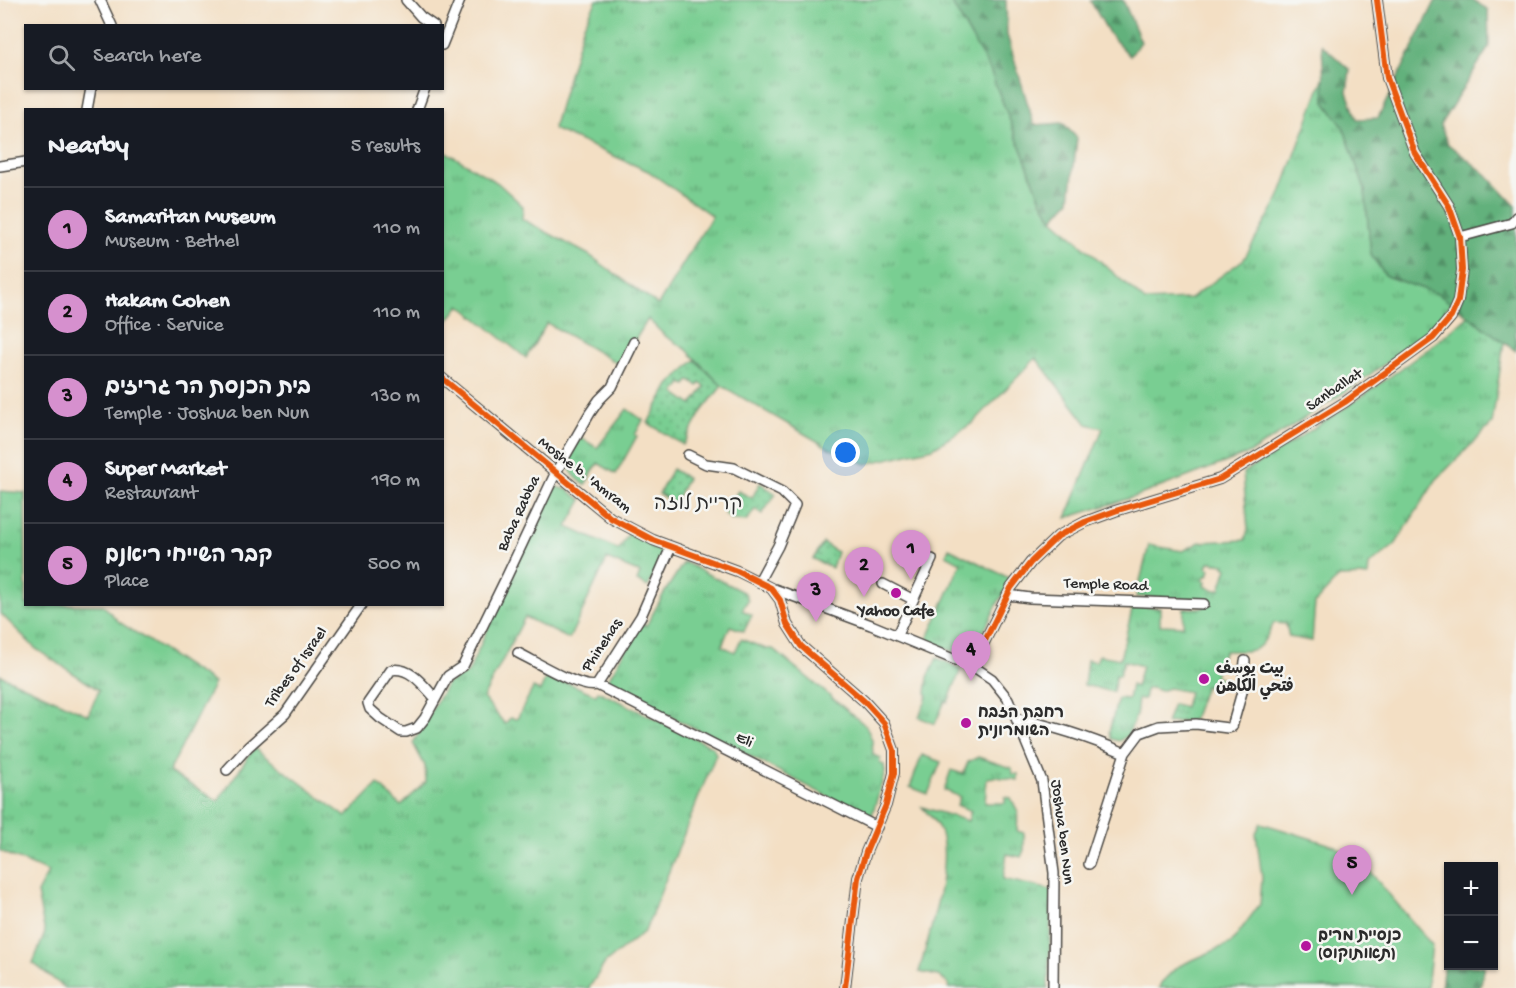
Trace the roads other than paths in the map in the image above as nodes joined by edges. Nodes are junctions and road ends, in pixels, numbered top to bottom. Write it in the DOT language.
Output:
graph roads {
  1 [pos="100,0"];
  2 [pos="406,0"];
  3 [pos="460,0"];
  4 [pos="1377,0"];
  5 [pos="111,24"];
  6 [pos="431,24"];
  7 [pos="445,32"];
  8 [pos="92,90"];
  9 [pos="424,90"];
  10 [pos="87,108"];
  11 [pos="418,108"];
  12 [pos="24,162"];
  13 [pos="0,166"];
  14 [pos="1516,217"];
  15 [pos="1460,237"];
  16 [pos="634,342"];
  17 [pos="444,380"];
  18 [pos="688,456"];
  19 [pos="556,472"];
  20 [pos="671,547"];
  21 [pos="932,559"];
  22 [pos="759,581"];
  23 [pos="883,584"];
  24 [pos="771,588"];
  25 [pos="1008,595"];
  26 [pos="912,599"];
  27 [pos="1204,604"];
  28 [pos="361,606"];
  29 [pos="897,635"];
  30 [pos="518,653"];
  31 [pos="1245,661"];
  32 [pos="972,667"];
  33 [pos="597,685"];
  34 [pos="435,698"];
  35 [pos="1017,719"];
  36 [pos="1125,753"];
  37 [pos="227,770"];
  38 [pos="877,827"];
  39 [pos="1089,864"];
  40 [pos="844,988"];
  41 [pos="1053,988"];
  1 -- 5 [label="street"];
  2 -- 6 [label="street"];
  3 -- 7 [label="street"];
  4 -- 15 [label="street, Sanballat"];
  8 -- 10 [label="street"];
  9 -- 11 [label="street"];
  12 -- 13 [label="street"];
  14 -- 15 [label="street"];
  15 -- 25 [label="street, Sanballat"];
  16 -- 19 [label="street, Baba Rabba"];
  17 -- 19 [label="street, Moshe b. 'Amram"];
  18 -- 22 [label="street"];
  19 -- 20 [label="street, Moshe b. 'Amram"];
  19 -- 34 [label="street, Baba Rabba"];
  20 -- 22 [label="street, Moshe b. 'Amram"];
  20 -- 33 [label="street, Phinehas"];
  21 -- 26 [label="street"];
  22 -- 24 [label="street, Moshe b. 'Amram"];
  23 -- 26 [label="street"];
  24 -- 29 [label="street, Joshua ben Nun"];
  24 -- 38 [label="street"];
  25 -- 27 [label="street, Temple Road"];
  25 -- 32 [label="street, Sanballat"];
  26 -- 29 [label="street"];
  28 -- 37 [label="street, Tribes of Israel"];
  29 -- 32 [label="street, Joshua ben Nun"];
  30 -- 33 [label="street, Phinehas"];
  31 -- 36 [label="street"];
  32 -- 35 [label="street, Joshua ben Nun"];
  33 -- 38 [label="street, Eli"];
  34 -- 34 [label="street, Baba Rabba"];
  35 -- 36 [label="street"];
  35 -- 41 [label="street, Joshua ben Nun"];
  36 -- 39 [label="street"];
  38 -- 40 [label="street"];
}
